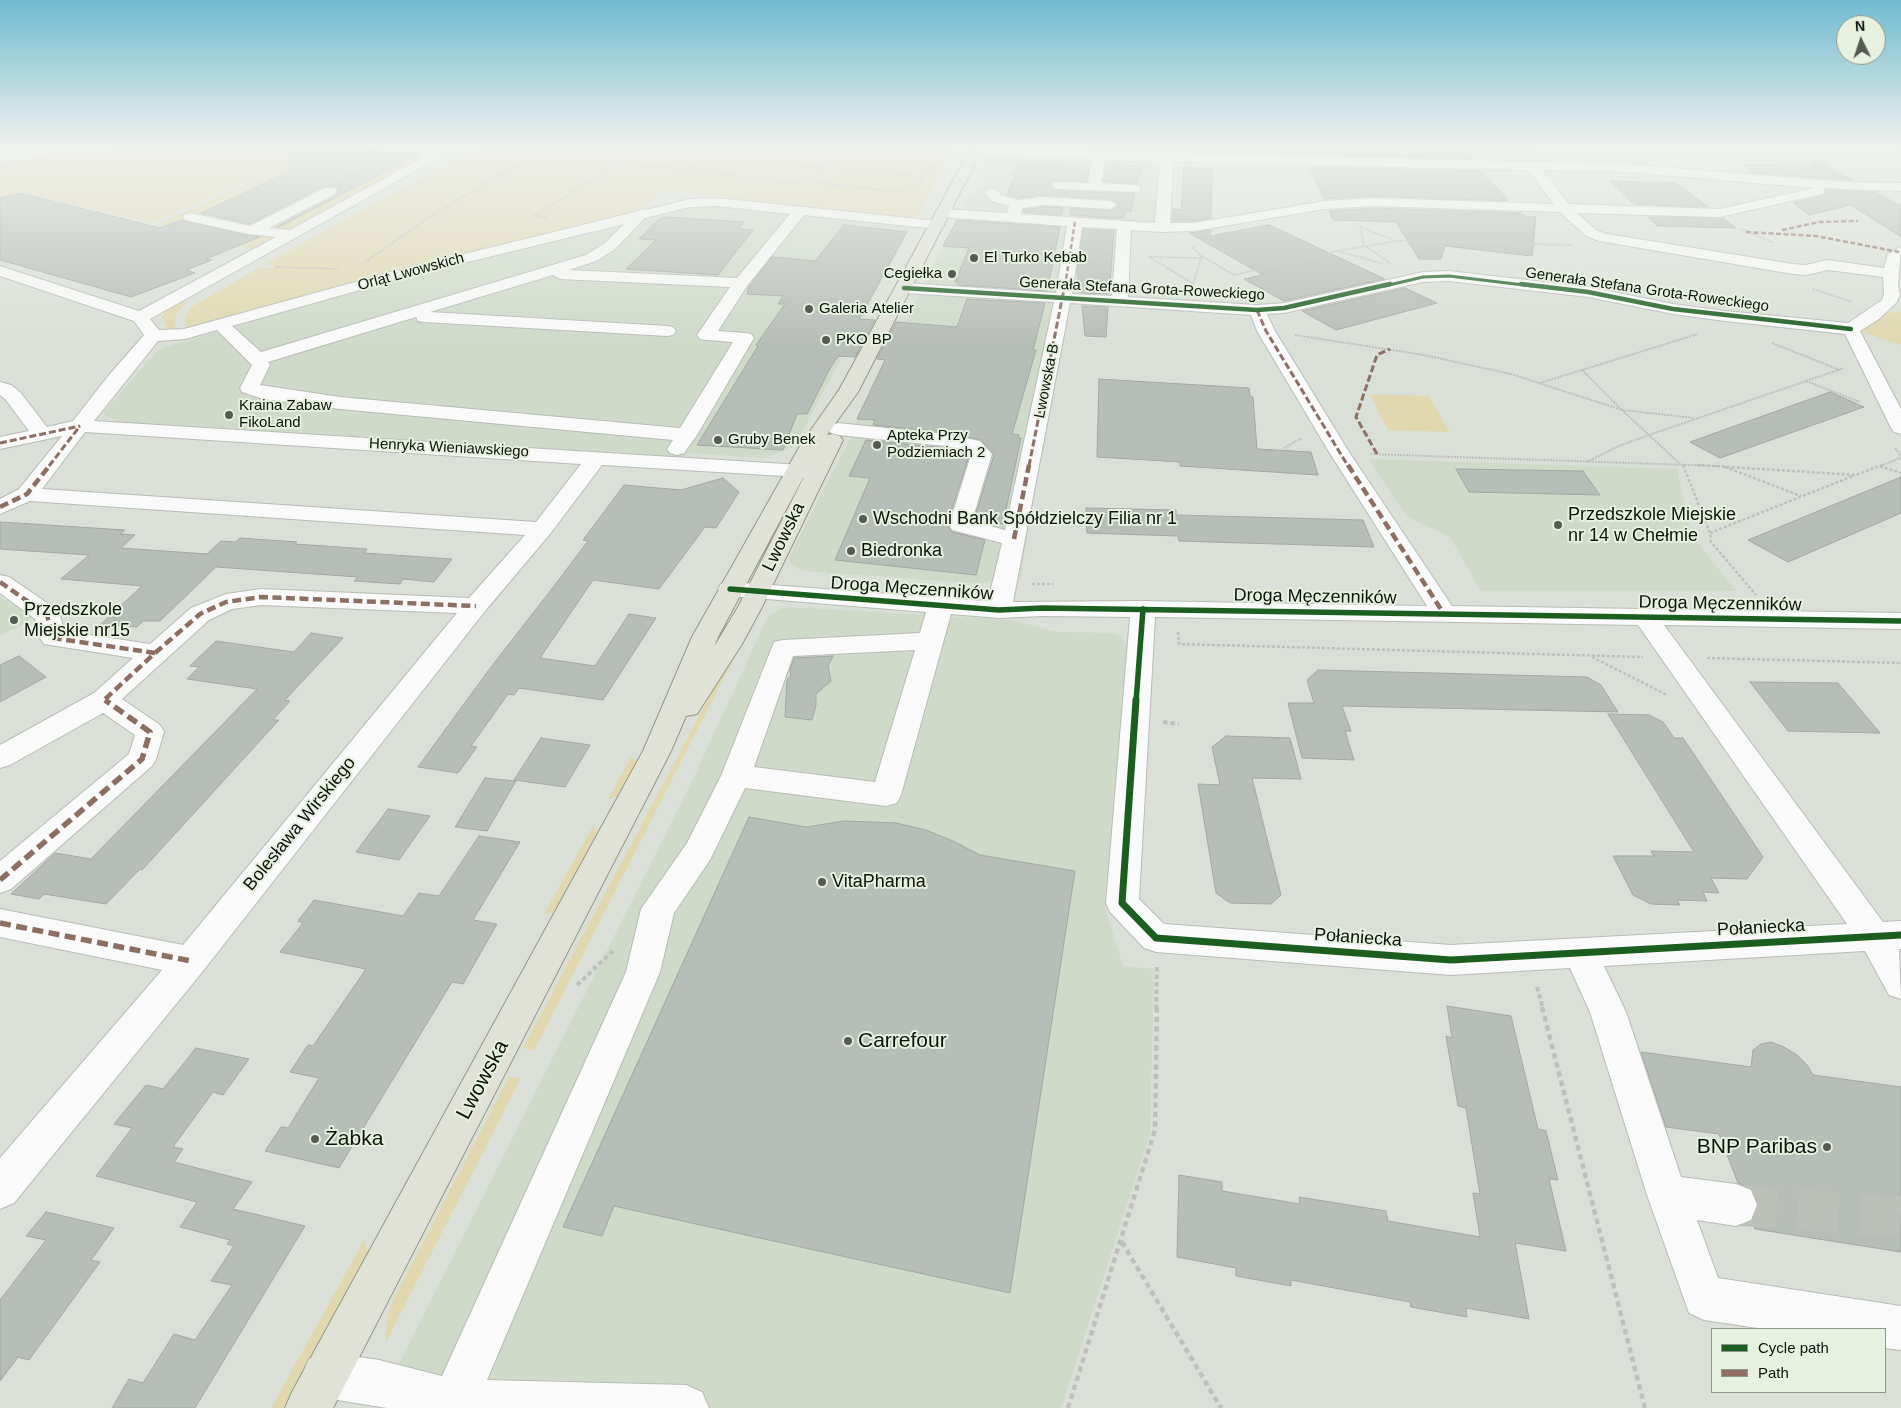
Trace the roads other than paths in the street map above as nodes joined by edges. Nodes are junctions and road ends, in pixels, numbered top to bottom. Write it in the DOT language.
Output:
graph roads {
  1 [pos="289,212"];
  2 [pos="332,212"];
  3 [pos="655,212"];
  4 [pos="771,212"];
  5 [pos="943,212"];
  6 [pos="1007,212"];
  7 [pos="1018,212"];
  8 [pos="1163,212"];
  9 [pos="1285,212"];
  10 [pos="1569,212"];
  11 [pos="1686,212"];
  12 [pos="1726,212"];
  13 [pos="646,214"];
  14 [pos="795,216"];
  15 [pos="190,217"];
  16 [pos="939,219"];
  17 [pos="1076,222"];
  18 [pos="1124,226"];
  19 [pos="1162,228"];
  20 [pos="253,230"];
  21 [pos="290,234"];
  22 [pos="1901,252"];
  23 [pos="1,273"];
  24 [pos="544,273"];
  25 [pos="1892,274"];
  26 [pos="741,283"];
  27 [pos="904,288"];
  28 [pos="1063,298"];
  29 [pos="1120,302"];
  30 [pos="1256,310"];
  31 [pos="403,316"];
  32 [pos="140,317"];
  33 [pos="220,324"];
  34 [pos="1852,329"];
  35 [pos="668,332"];
  36 [pos="153,336"];
  37 [pos="258,359"];
  38 [pos="0,388"];
  39 [pos="848,392"];
  40 [pos="80,426"];
  41 [pos="838,429"];
  42 [pos="41,433"];
  43 [pos="688,435"];
  44 [pos="1896,435"];
  45 [pos="0,443"];
  46 [pos="597,457"];
  47 [pos="668,462"];
  48 [pos="807,472"];
  49 [pos="27,494"];
  50 [pos="0,507"];
  51 [pos="542,529"];
  52 [pos="1014,538"];
  53 [pos="0,582"];
  54 [pos="747,584"];
  55 [pos="942,600"];
  56 [pos="1000,605"];
  57 [pos="476,606"];
  58 [pos="1143,609"];
  59 [pos="1444,614"];
  60 [pos="1646,618"];
  61 [pos="1901,621"];
  62 [pos="931,640"];
  63 [pos="154,654"];
  64 [pos="104,700"];
  65 [pos="0,758"];
  66 [pos="736,776"];
  67 [pos="0,880"];
  68 [pos="0,924"];
  69 [pos="1888,936"];
  70 [pos="191,960"];
  71 [pos="1589,968"];
  72 [pos="1901,984"];
  73 [pos="0,1188"];
  74 [pos="1667,1195"];
  75 [pos="1736,1205"];
  76 [pos="1901,1328"];
  77 [pos="325,1375"];
  78 [pos="454,1402"];
  79 [pos="308,1408"];
  80 [pos="686,1408"];
  1 -- 20 [label="street"];
  2 -- 21 [label="street"];
  3 -- 13 [label="street, Orląt Lwowskich"];
  4 -- 14 [label="street, Orląt Lwowskich"];
  5 -- 16 [label="main road, Lwowska"];
  6 -- 16 [label="street, Orląt Lwowskich"];
  7 -- 17 [label="street"];
  8 -- 19 [label="street"];
  9 -- 19 [label="street"];
  10 -- 25 [label="street"];
  11 -- 12 [label="street"];
  13 -- 14 [label="street"];
  13 -- 24 [label="street"];
  13 -- 33 [label="street, Orląt Lwowskich"];
  14 -- 16 [label="street, Orląt Lwowskich"];
  14 -- 26 [label="street"];
  15 -- 20 [label="street"];
  16 -- 27 [label="main road, Lwowska"];
  17 -- 18 [label="street"];
  17 -- 28 [label="street, Lwowska B"];
  18 -- 19 [label="street"];
  18 -- 29 [label="street"];
  20 -- 21 [label="street"];
  21 -- 32 [label="street"];
  22 -- 25 [label="street"];
  23 -- 32 [label="street"];
  24 -- 26 [label="street"];
  24 -- 31 [label="street"];
  25 -- 34 [label="street"];
  26 -- 43 [label="street"];
  27 -- 28 [label="street, Generała Stefana Grota-Roweckiego"];
  27 -- 39 [label="main road, Lwowska"];
  28 -- 29 [label="street, Generała Stefana Grota-Roweckiego"];
  28 -- 52 [label="street, Lwowska B"];
  29 -- 30 [label="street, Generała Stefana Grota-Roweckiego"];
  30 -- 34 [label="street, Generała Stefana Grota-Roweckiego"];
  30 -- 59 [label="street"];
  31 -- 35 [label="street"];
  31 -- 37 [label="street"];
  32 -- 36 [label="street"];
  33 -- 36 [label="street, Orląt Lwowskich"];
  33 -- 37 [label="street"];
  34 -- 44 [label="street"];
  36 -- 40 [label="street"];
  37 -- 43 [label="street"];
  38 -- 42 [label="street"];
  39 -- 41 [label="main road, Lwowska"];
  39 -- 48 [label="main road, Lwowska"];
  40 -- 42 [label="street, Henryka Wieniawskiego"];
  40 -- 46 [label="street, Henryka Wieniawskiego"];
  40 -- 49 [label="street"];
  41 -- 48 [label="main road, Lwowska"];
  41 -- 52 [label="street"];
  42 -- 45 [label="street, Henryka Wieniawskiego"];
  43 -- 47 [label="street"];
  46 -- 47 [label="street, Henryka Wieniawskiego"];
  46 -- 51 [label="street, Bolesława Wirskiego"];
  47 -- 48 [label="street, Henryka Wieniawskiego"];
  48 -- 54 [label="main road, Lwowska"];
  49 -- 50 [label="street"];
  49 -- 51 [label="street"];
  51 -- 57 [label="street, Bolesława Wirskiego"];
  52 -- 56 [label="street, Lwowska B"];
  53 -- 63 [label="street"];
  54 -- 55 [label="street, Droga Męczenników"];
  54 -- 77 [label="main road, Lwowska"];
  55 -- 56 [label="street, Droga Męczenników"];
  55 -- 62 [label="street"];
  56 -- 58 [label="street, Droga Męczenników"];
  57 -- 63 [label="street"];
  57 -- 70 [label="street, Bolesława Wirskiego"];
  58 -- 59 [label="street, Droga Męczenników"];
  58 -- 71 [label="street, Połaniecka"];
  59 -- 60 [label="street, Droga Męczenników"];
  60 -- 61 [label="street, Droga Męczenników"];
  60 -- 69 [label="street"];
  62 -- 66 [label="street"];
  62 -- 66 [label="street"];
  63 -- 64 [label="street"];
  64 -- 65 [label="street"];
  64 -- 67 [label="street"];
  66 -- 78 [label="street"];
  68 -- 70 [label="street"];
  69 -- 71 [label="street, Połaniecka"];
  69 -- 72 [label="street"];
  70 -- 73 [label="street, Bolesława Wirskiego"];
  71 -- 74 [label="street"];
  74 -- 75 [label="street"];
  74 -- 76 [label="street"];
  77 -- 78 [label="street"];
  77 -- 79 [label="main road, Lwowska"];
  78 -- 80 [label="street"];
}
